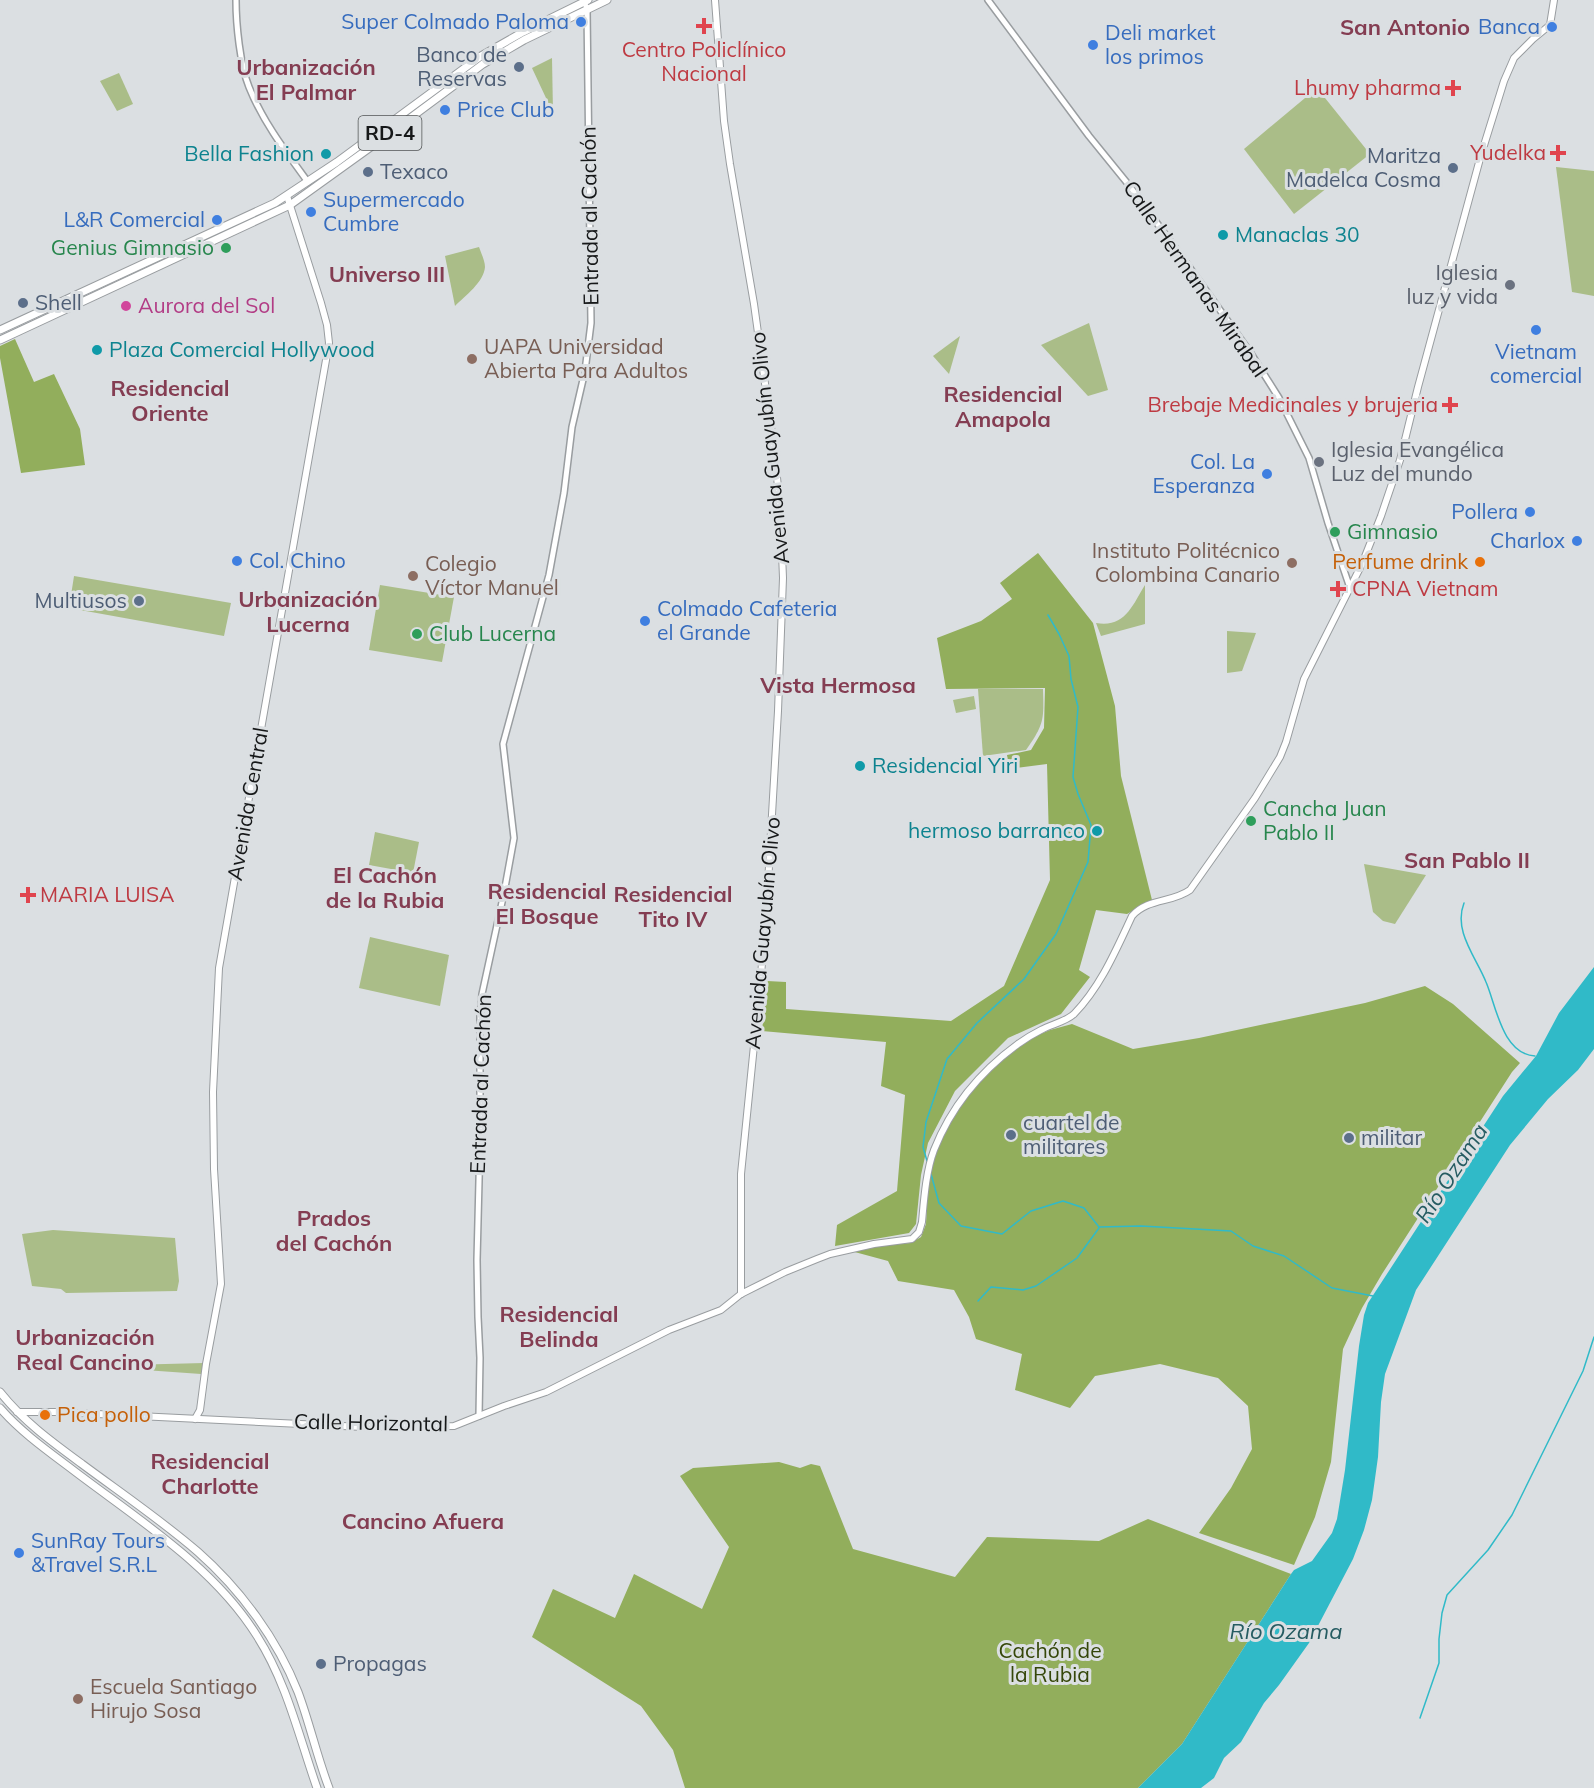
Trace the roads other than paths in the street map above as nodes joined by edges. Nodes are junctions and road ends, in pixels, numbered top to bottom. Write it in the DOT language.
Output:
graph roads {
  1 [pos="236,0"];
  2 [pos="607,0"];
  3 [pos="715,0"];
  4 [pos="988,0"];
  5 [pos="1554,0"];
  6 [pos="586,1"];
  7 [pos="587,10"];
  8 [pos="308,182"];
  9 [pos="287,196"];
  10 [pos="290,205"];
  11 [pos="0,330"];
  12 [pos="0,340"];
  13 [pos="1350,588"];
  14 [pos="741,1294"];
  15 [pos="0,1392"];
  16 [pos="0,1408"];
  17 [pos="17,1412"];
  18 [pos="478,1416"];
  19 [pos="195,1419"];
  20 [pos="317,1788"];
  21 [pos="329,1788"];
  1 -- 8 [label="street"];
  2 -- 7 [label="main road, RD-4"];
  3 -- 14 [label="main road, Avenida Guayubín Olivo"];
  4 -- 13 [label="street, Calle Hermanas Mirabal"];
  5 -- 13 [label="main road, Calle Horizontal"];
  6 -- 7 [label="street, Entrada al Cachón"];
  6 -- 8 [label="main road, RD-4"];
  7 -- 10 [label="main road, RD-4"];
  7 -- 18 [label="street, Entrada al Cachón"];
  8 -- 9 [label="main road, RD-4"];
  9 -- 10 [label="main road, Avenida Central"];
  9 -- 11 [label="main road, RD-4"];
  10 -- 12 [label="main road, RD-4"];
  10 -- 19 [label="main road, Avenida Central"];
  13 -- 14 [label="main road, Calle Horizontal"];
  14 -- 18 [label="main road, Calle Horizontal"];
  15 -- 17 [label="main road"];
  16 -- 20 [label="main road"];
  17 -- 19 [label="main road, Calle Horizontal"];
  17 -- 21 [label="main road"];
  18 -- 19 [label="main road, Calle Horizontal"];
}
